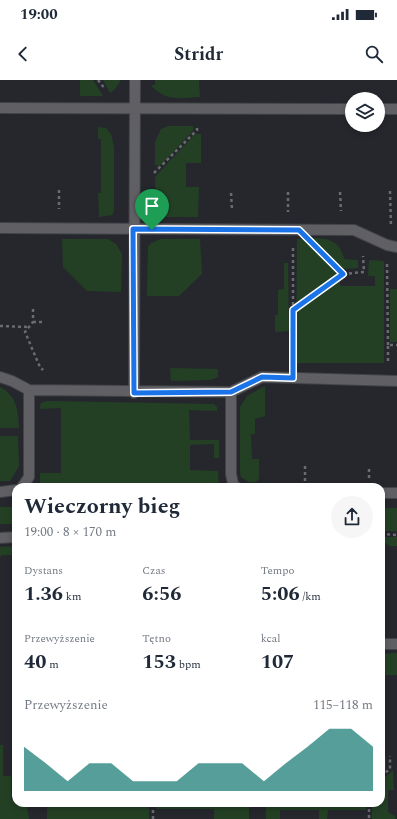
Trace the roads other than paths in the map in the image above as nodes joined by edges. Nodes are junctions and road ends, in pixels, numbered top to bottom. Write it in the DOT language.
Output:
graph roads {
  1 [pos="135,80"];
  2 [pos="0,108"];
  3 [pos="136,108"];
  4 [pos="345,109"];
  5 [pos="385,109"];
  6 [pos="397,109"];
  7 [pos="0,228"];
  8 [pos="133,229"];
  9 [pos="392,246"];
  10 [pos="0,377"];
  11 [pos="392,380"];
  12 [pos="29,390"];
  13 [pos="231,392"];
  14 [pos="134,393"];
  15 [pos="25,483"];
  16 [pos="233,483"];
  17 [pos="12,490"];
  18 [pos="0,492"];
  19 [pos="385,493"];
  20 [pos="397,493"];
  21 [pos="12,537"];
  22 [pos="0,538"];
  23 [pos="385,644"];
  24 [pos="397,644"];
  1 -- 3 [label="lane"];
  2 -- 3 [label="lane"];
  3 -- 4 [label="lane"];
  3 -- 8 [label="lane"];
  5 -- 6 [label="lane"];
  7 -- 8 [label="lane"];
  8 -- 9 [label="lane"];
  8 -- 14 [label="lane"];
  10 -- 12 [label="lane"];
  11 -- 13 [label="lane"];
  12 -- 14 [label="lane"];
  12 -- 15 [label="lane"];
  13 -- 14 [label="lane"];
  13 -- 16 [label="lane"];
  17 -- 18 [label="lane"];
  19 -- 20 [label="lane"];
  21 -- 22 [label="lane"];
  23 -- 24 [label="lane"];
}
